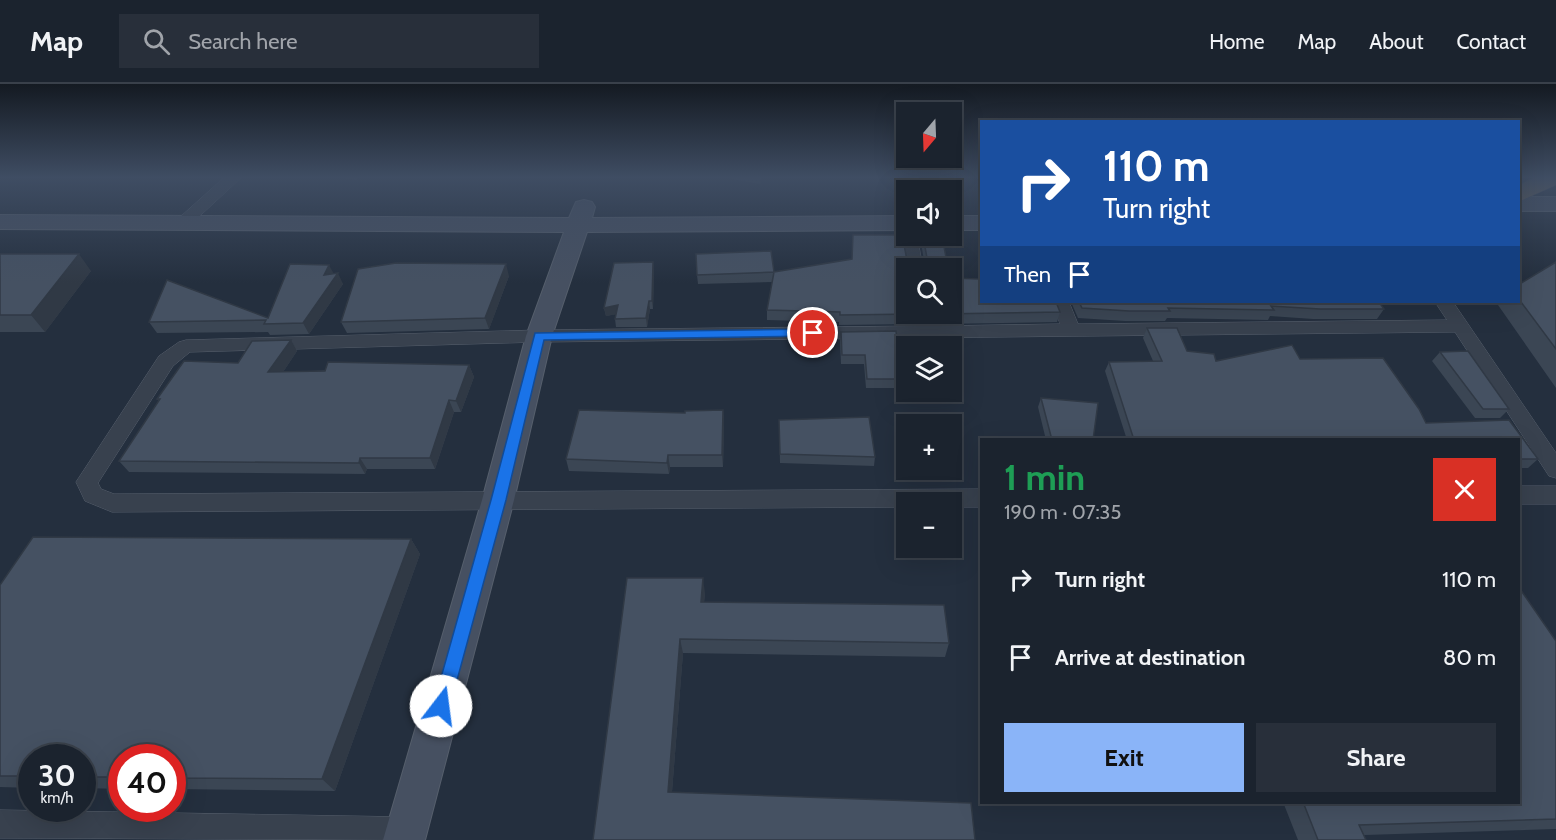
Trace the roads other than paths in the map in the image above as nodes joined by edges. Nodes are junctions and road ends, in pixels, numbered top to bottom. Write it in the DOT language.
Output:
graph roads {
  1 [pos="194,212"];
  2 [pos="453,212"];
  3 [pos="702,212"];
  4 [pos="581,216"];
  5 [pos="1520,220"];
  6 [pos="1556,220"];
  7 [pos="0,222"];
  8 [pos="184,222"];
  9 [pos="896,223"];
  10 [pos="962,223"];
  11 [pos="980,223"];
  12 [pos="1060,303"];
  13 [pos="1445,303"];
  14 [pos="925,324"];
  15 [pos="1461,326"];
  16 [pos="1070,328"];
  17 [pos="927,332"];
  18 [pos="539,336"];
  19 [pos="1556,470"];
  20 [pos="1520,495"];
  21 [pos="1556,495"];
  22 [pos="980,498"];
  23 [pos="498,500"];
  24 [pos="0,824"];
  25 [pos="405,836"];
  1 -- 8 [label="street"];
  2 -- 4 [label="street"];
  3 -- 4 [label="street"];
  4 -- 8 [label="street"];
  4 -- 9 [label="street"];
  4 -- 18 [label="street"];
  5 -- 6 [label="street"];
  7 -- 8 [label="street"];
  10 -- 11 [label="street"];
  12 -- 16 [label="street"];
  13 -- 15 [label="street"];
  14 -- 17 [label="street"];
  15 -- 16 [label="street"];
  15 -- 19 [label="street"];
  16 -- 17 [label="street"];
  17 -- 18 [label="street"];
  18 -- 23 [label="street"];
  18 -- 23 [label="street"];
  20 -- 21 [label="street"];
  22 -- 23 [label="street"];
  23 -- 25 [label="street"];
  24 -- 25 [label="street"];
}
